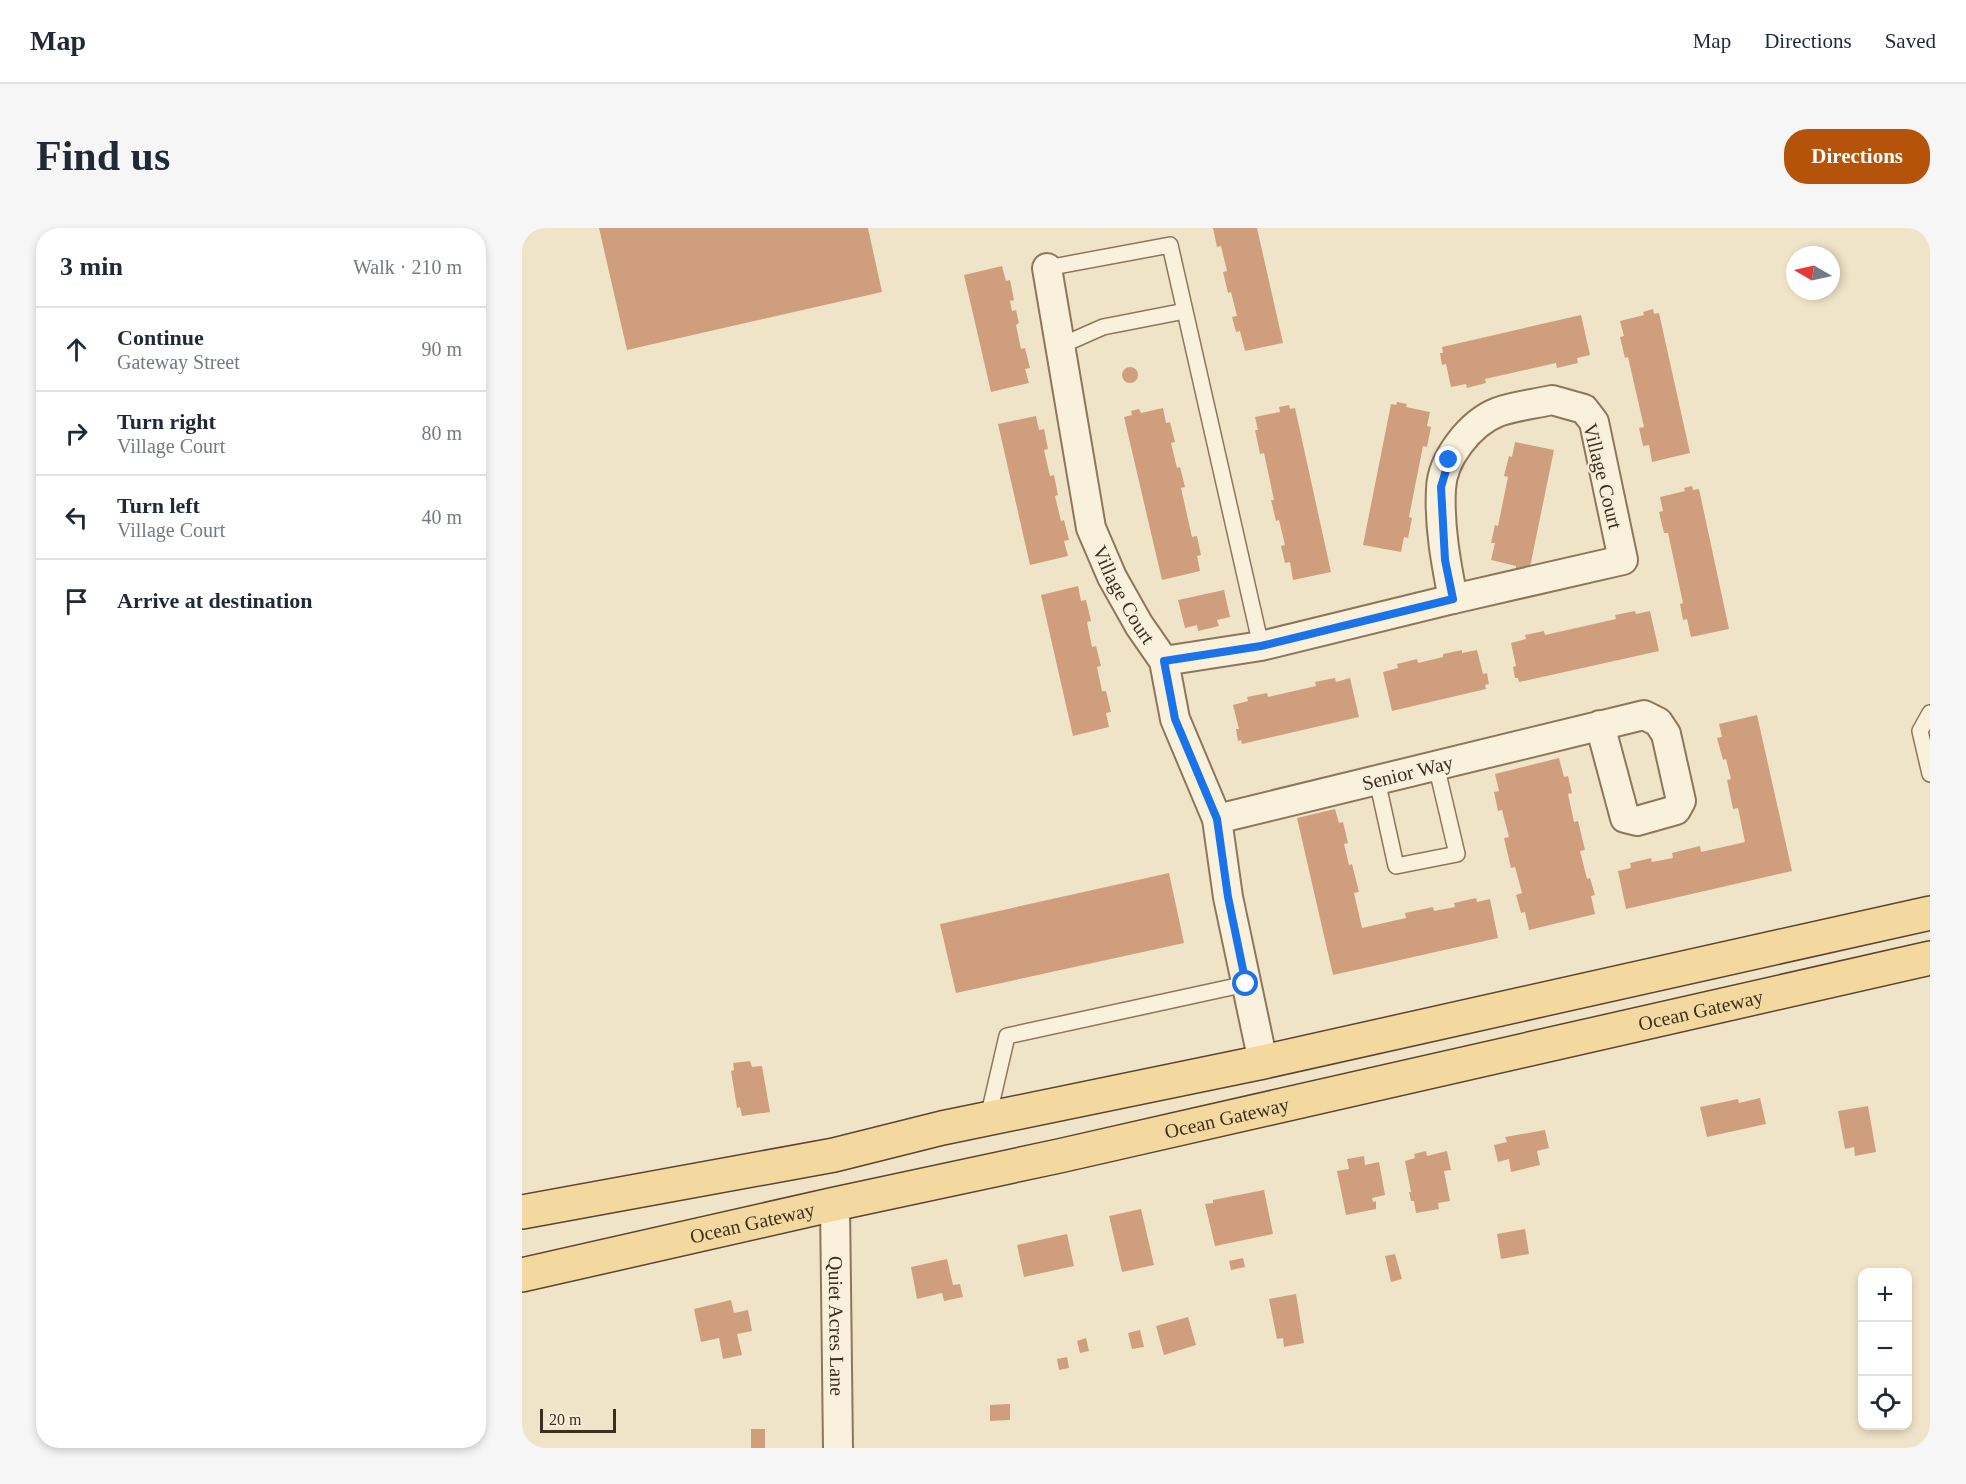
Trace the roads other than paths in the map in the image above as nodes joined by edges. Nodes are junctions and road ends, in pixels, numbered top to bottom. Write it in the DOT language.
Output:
graph roads {
  1 [pos="1047,268"];
  2 [pos="1185,311"];
  3 [pos="1060,346"];
  4 [pos="1453,599"];
  5 [pos="1261,646"];
  6 [pos="1164,661"];
  7 [pos="1930,713"];
  8 [pos="1600,726"];
  9 [pos="1436,765"];
  10 [pos="1930,774"];
  11 [pos="1377,780"];
  12 [pos="1217,819"];
  13 [pos="1930,913"];
  14 [pos="1930,958"];
  15 [pos="1246,984"];
  16 [pos="1263,1062"];
  17 [pos="988,1118"];
  18 [pos="835,1204"];
  19 [pos="522,1212"];
  20 [pos="522,1275"];
  21 [pos="838,1448"];
  1 -- 2 [label="lane"];
  1 -- 3 [label="street, Village Court"];
  2 -- 3 [label="lane"];
  2 -- 5 [label="lane"];
  3 -- 6 [label="street, Village Court"];
  4 -- 4 [label="street, Village Court"];
  4 -- 5 [label="street, Village Court"];
  5 -- 6 [label="street, Village Court"];
  6 -- 12 [label="street"];
  7 -- 10 [label="lane"];
  8 -- 9 [label="street, Senior Way"];
  9 -- 11 [label="street, Senior Way"];
  9 -- 11 [label="lane"];
  11 -- 12 [label="street, Senior Way"];
  12 -- 15 [label="street"];
  13 -- 16 [label="main road"];
  14 -- 18 [label="main road, Ocean Gateway"];
  15 -- 16 [label="street"];
  15 -- 17 [label="lane"];
  16 -- 17 [label="main road"];
  17 -- 19 [label="main road"];
  18 -- 20 [label="main road, Ocean Gateway"];
  18 -- 21 [label="street, Quiet Acres Lane"];
}
